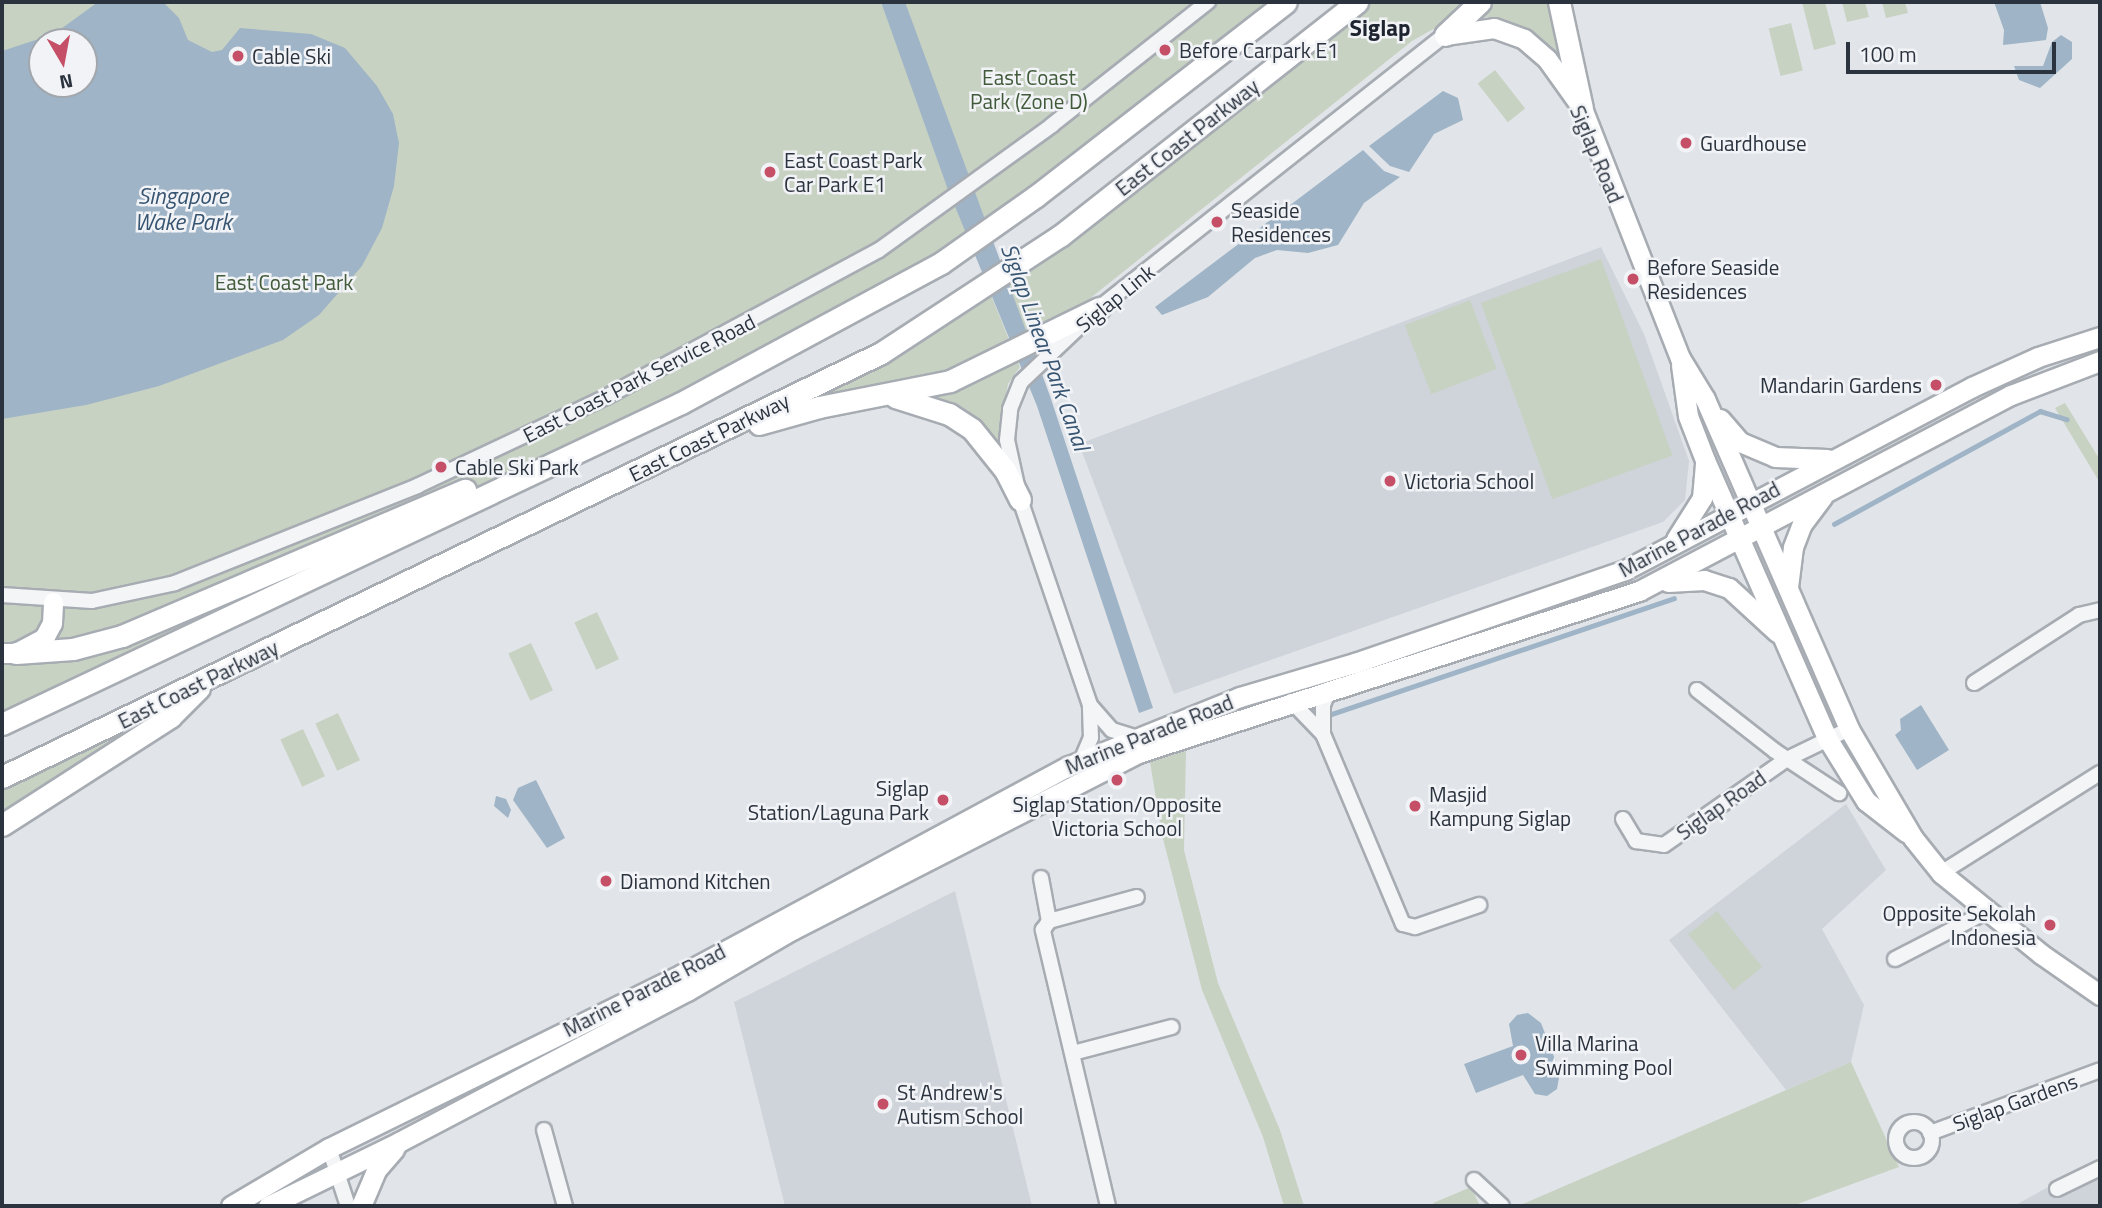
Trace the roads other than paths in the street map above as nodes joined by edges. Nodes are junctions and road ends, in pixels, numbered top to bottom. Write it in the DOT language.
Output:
graph roads {
  1 [pos="1208,2"];
  2 [pos="1286,2"];
  3 [pos="1357,2"];
  4 [pos="1480,2"];
  5 [pos="1559,2"];
  6 [pos="1445,35"];
  7 [pos="1582,108"];
  8 [pos="1099,308"];
  9 [pos="2100,337"];
  10 [pos="1044,346"];
  11 [pos="1680,358"];
  12 [pos="2100,361"];
  13 [pos="882,396"];
  14 [pos="1705,399"];
  15 [pos="705,440"];
  16 [pos="599,442"];
  17 [pos="1832,458"];
  18 [pos="1705,460"];
  19 [pos="1827,491"];
  20 [pos="1020,499"];
  21 [pos="1748,503"];
  22 [pos="1728,514"];
  23 [pos="1761,527"];
  24 [pos="1741,538"];
  25 [pos="1670,548"];
  26 [pos="1660,583"];
  27 [pos="1788,587"];
  28 [pos="2,595"];
  29 [pos="53,602"];
  30 [pos="2100,610"];
  31 [pos="1785,640"];
  32 [pos="9,653"];
  33 [pos="205,681"];
  34 [pos="1974,683"];
  35 [pos="1329,689"];
  36 [pos="1697,690"];
  37 [pos="1291,701"];
  38 [pos="1090,705"];
  39 [pos="2,724"];
  40 [pos="1849,729"];
  41 [pos="1324,734"];
  42 [pos="1138,738"];
  43 [pos="1827,738"];
  44 [pos="1787,758"];
  45 [pos="1081,761"];
  46 [pos="2100,774"];
  47 [pos="2,777"];
  48 [pos="1839,793"];
  49 [pos="1623,819"];
  50 [pos="2,825"];
  51 [pos="1913,838"];
  52 [pos="1941,873"];
  53 [pos="1041,878"];
  54 [pos="1137,897"];
  55 [pos="1479,905"];
  56 [pos="1988,911"];
  57 [pos="1049,921"];
  58 [pos="1895,959"];
  59 [pos="2100,995"];
  60 [pos="1172,1027"];
  61 [pos="1073,1053"];
  62 [pos="2100,1070"];
  63 [pos="544,1130"];
  64 [pos="1930,1133"];
  65 [pos="399,1142"];
  66 [pos="329,1149"];
  67 [pos="2100,1168"];
  68 [pos="336,1172"];
  69 [pos="1474,1180"];
  70 [pos="2057,1189"];
  71 [pos="231,1206"];
  72 [pos="268,1206"];
  73 [pos="348,1206"];
  74 [pos="361,1206"];
  75 [pos="565,1206"];
  76 [pos="1108,1206"];
  77 [pos="1502,1206"];
  1 -- 29 [label="street, East Coast Park Service Road"];
  2 -- 16 [label="highway, East Coast Parkway"];
  3 -- 15 [label="highway, East Coast Parkway"];
  4 -- 6 [label="highway"];
  5 -- 7 [label="highway"];
  6 -- 7 [label="main road, Siglap Road"];
  6 -- 8 [label="street, Siglap Link"];
  7 -- 11 [label="main road, Siglap Road"];
  8 -- 10 [label="highway"];
  9 -- 17 [label="main road, Marine Parade Road"];
  10 -- 13 [label="highway"];
  10 -- 20 [label="street"];
  11 -- 14 [label="main road, Siglap Road"];
  11 -- 18 [label="main road, Siglap Road"];
  12 -- 19 [label="main road, Marine Parade Road"];
  13 -- 15 [label="highway"];
  13 -- 20 [label="highway"];
  14 -- 17 [label="main road"];
  14 -- 21 [label="main road, Siglap Road"];
  15 -- 33 [label="highway, East Coast Parkway"];
  16 -- 32 [label="highway"];
  16 -- 39 [label="highway, East Coast Parkway"];
  17 -- 21 [label="main road, Marine Parade Road"];
  18 -- 22 [label="main road, Siglap Road"];
  18 -- 25 [label="main road"];
  19 -- 23 [label="main road, Marine Parade Road"];
  19 -- 27 [label="main road"];
  20 -- 38 [label="street"];
  21 -- 22 [label="main road, Marine Parade Road"];
  21 -- 23 [label="main road, Siglap Road"];
  22 -- 24 [label="main road, Siglap Road"];
  22 -- 25 [label="main road, Marine Parade Road"];
  23 -- 24 [label="main road, Marine Parade Road"];
  23 -- 27 [label="main road, Siglap Road"];
  24 -- 26 [label="main road, Marine Parade Road"];
  24 -- 31 [label="main road, Siglap Road"];
  25 -- 42 [label="main road, Marine Parade Road"];
  26 -- 31 [label="main road"];
  26 -- 35 [label="main road, Marine Parade Road"];
  27 -- 40 [label="main road, Siglap Road"];
  28 -- 29 [label="street, East Coast Park Service Road"];
  29 -- 32 [label="main road"];
  30 -- 34 [label="street"];
  31 -- 43 [label="main road, Siglap Road"];
  33 -- 47 [label="highway, East Coast Parkway"];
  33 -- 50 [label="highway"];
  35 -- 37 [label="main road, Marine Parade Road"];
  35 -- 41 [label="street"];
  36 -- 44 [label="street, Siglap Road"];
  37 -- 41 [label="street"];
  37 -- 65 [label="main road, Marine Parade Road"];
  38 -- 42 [label="street"];
  38 -- 45 [label="street"];
  40 -- 43 [label="street, Siglap Road"];
  40 -- 51 [label="main road, Siglap Road"];
  41 -- 55 [label="street"];
  42 -- 45 [label="main road, Marine Parade Road"];
  43 -- 44 [label="street, Siglap Road"];
  43 -- 51 [label="main road, Siglap Road"];
  44 -- 48 [label="street"];
  44 -- 49 [label="street, Siglap Road"];
  45 -- 66 [label="main road, Marine Parade Road"];
  46 -- 52 [label="street"];
  51 -- 52 [label="main road, Siglap Road"];
  52 -- 56 [label="main road, Siglap Road"];
  53 -- 57 [label="street"];
  54 -- 57 [label="street"];
  56 -- 58 [label="street"];
  56 -- 59 [label="main road, Siglap Road"];
  57 -- 61 [label="street"];
  60 -- 61 [label="street"];
  61 -- 76 [label="street"];
  62 -- 64 [label="street, Siglap Gardens"];
  63 -- 75 [label="street"];
  65 -- 68 [label="main road, Marine Parade Road"];
  65 -- 74 [label="main road"];
  66 -- 68 [label="street"];
  66 -- 71 [label="main road, Marine Parade Road"];
  67 -- 70 [label="street"];
  68 -- 72 [label="main road, Marine Parade Road"];
  68 -- 73 [label="street"];
  69 -- 77 [label="street"];
}
